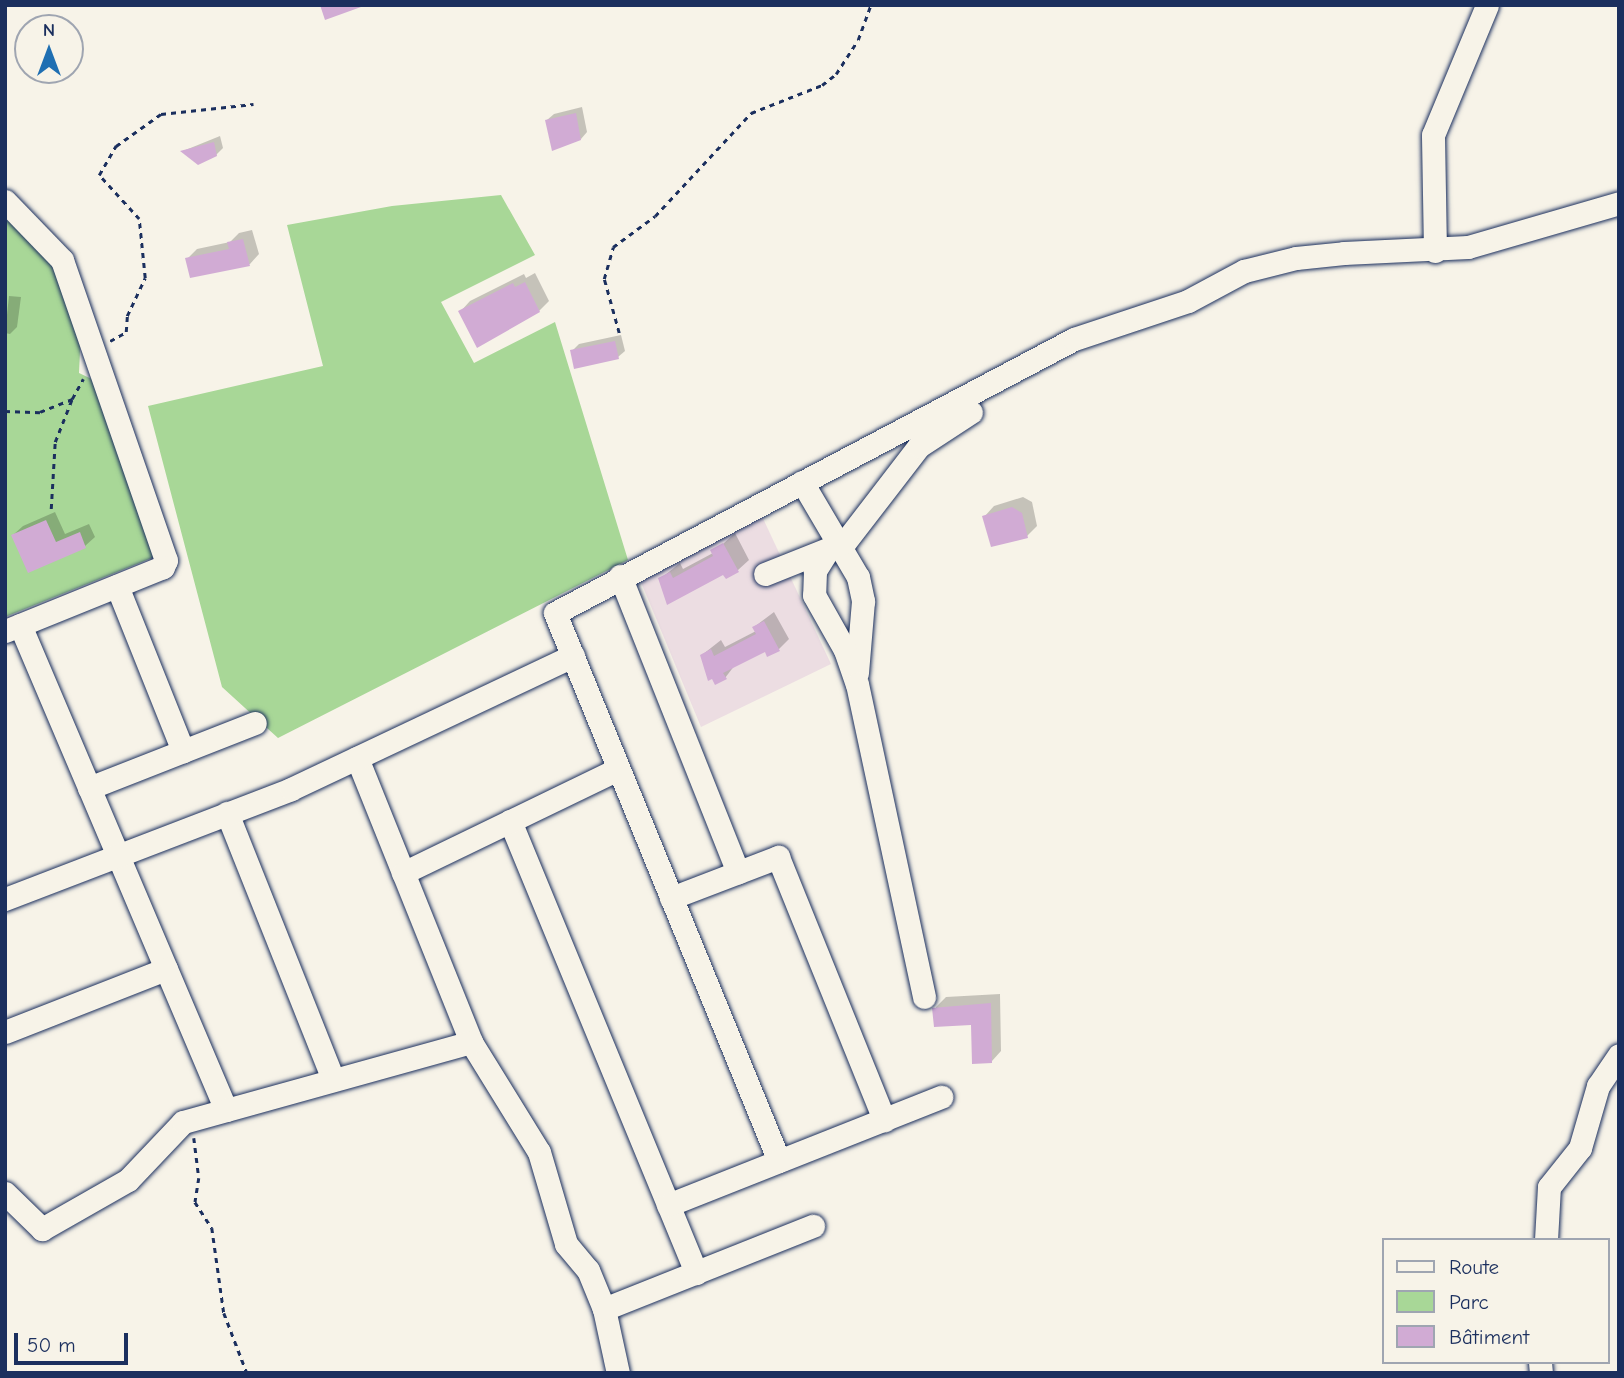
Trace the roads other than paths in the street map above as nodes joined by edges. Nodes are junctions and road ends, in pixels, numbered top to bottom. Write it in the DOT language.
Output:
graph roads {
  1 [pos="1487,5"];
  2 [pos="5,201"];
  3 [pos="1619,203"];
  4 [pos="1435,251"];
  5 [pos="1014,374"];
  6 [pos="802,482"];
  7 [pos="833,548"];
  8 [pos="765,574"];
  9 [pos="620,576"];
  10 [pos="117,586"];
  11 [pos="13,628"];
  12 [pos="573,656"];
  13 [pos="856,684"];
  14 [pos="255,723"];
  15 [pos="183,751"];
  16 [pos="357,758"];
  17 [pos="618,769"];
  18 [pos="89,789"];
  19 [pos="227,813"];
  20 [pos="510,821"];
  21 [pos="118,855"];
  22 [pos="738,872"];
  23 [pos="403,873"];
  24 [pos="5,898"];
  25 [pos="671,898"];
  26 [pos="166,969"];
  27 [pos="924,997"];
  28 [pos="5,1032"];
  29 [pos="471,1042"];
  30 [pos="1619,1055"];
  31 [pos="333,1080"];
  32 [pos="941,1097"];
  33 [pos="226,1110"];
  34 [pos="884,1120"];
  35 [pos="779,1161"];
  36 [pos="5,1193"];
  37 [pos="668,1205"];
  38 [pos="813,1226"];
  39 [pos="1546,1238"];
  40 [pos="696,1273"];
  41 [pos="604,1309"];
  42 [pos="618,1373"];
  1 -- 4 [label="street"];
  2 -- 10 [label="street"];
  3 -- 4 [label="street"];
  4 -- 5 [label="street"];
  5 -- 6 [label="street"];
  5 -- 7 [label="street"];
  6 -- 7 [label="street"];
  6 -- 9 [label="street"];
  7 -- 8 [label="street"];
  7 -- 13 [label="street"];
  7 -- 13 [label="street"];
  9 -- 12 [label="street"];
  9 -- 22 [label="street"];
  10 -- 11 [label="street"];
  10 -- 15 [label="street"];
  11 -- 18 [label="street"];
  12 -- 16 [label="street"];
  12 -- 17 [label="street"];
  13 -- 27 [label="street"];
  14 -- 15 [label="street"];
  15 -- 18 [label="street"];
  16 -- 19 [label="street"];
  16 -- 23 [label="street"];
  17 -- 20 [label="street"];
  17 -- 25 [label="street"];
  18 -- 21 [label="street"];
  19 -- 21 [label="street"];
  19 -- 31 [label="street"];
  20 -- 23 [label="street"];
  20 -- 37 [label="street"];
  21 -- 24 [label="street"];
  21 -- 26 [label="street"];
  22 -- 25 [label="street"];
  22 -- 34 [label="street"];
  23 -- 29 [label="street"];
  25 -- 35 [label="street"];
  26 -- 28 [label="street"];
  26 -- 33 [label="street"];
  29 -- 31 [label="street"];
  29 -- 41 [label="street"];
  30 -- 39 [label="street"];
  31 -- 33 [label="street"];
  32 -- 34 [label="street"];
  33 -- 36 [label="street"];
  34 -- 35 [label="street"];
  35 -- 37 [label="street"];
  37 -- 40 [label="street"];
  38 -- 40 [label="street"];
  40 -- 41 [label="street"];
  41 -- 42 [label="street"];
}
